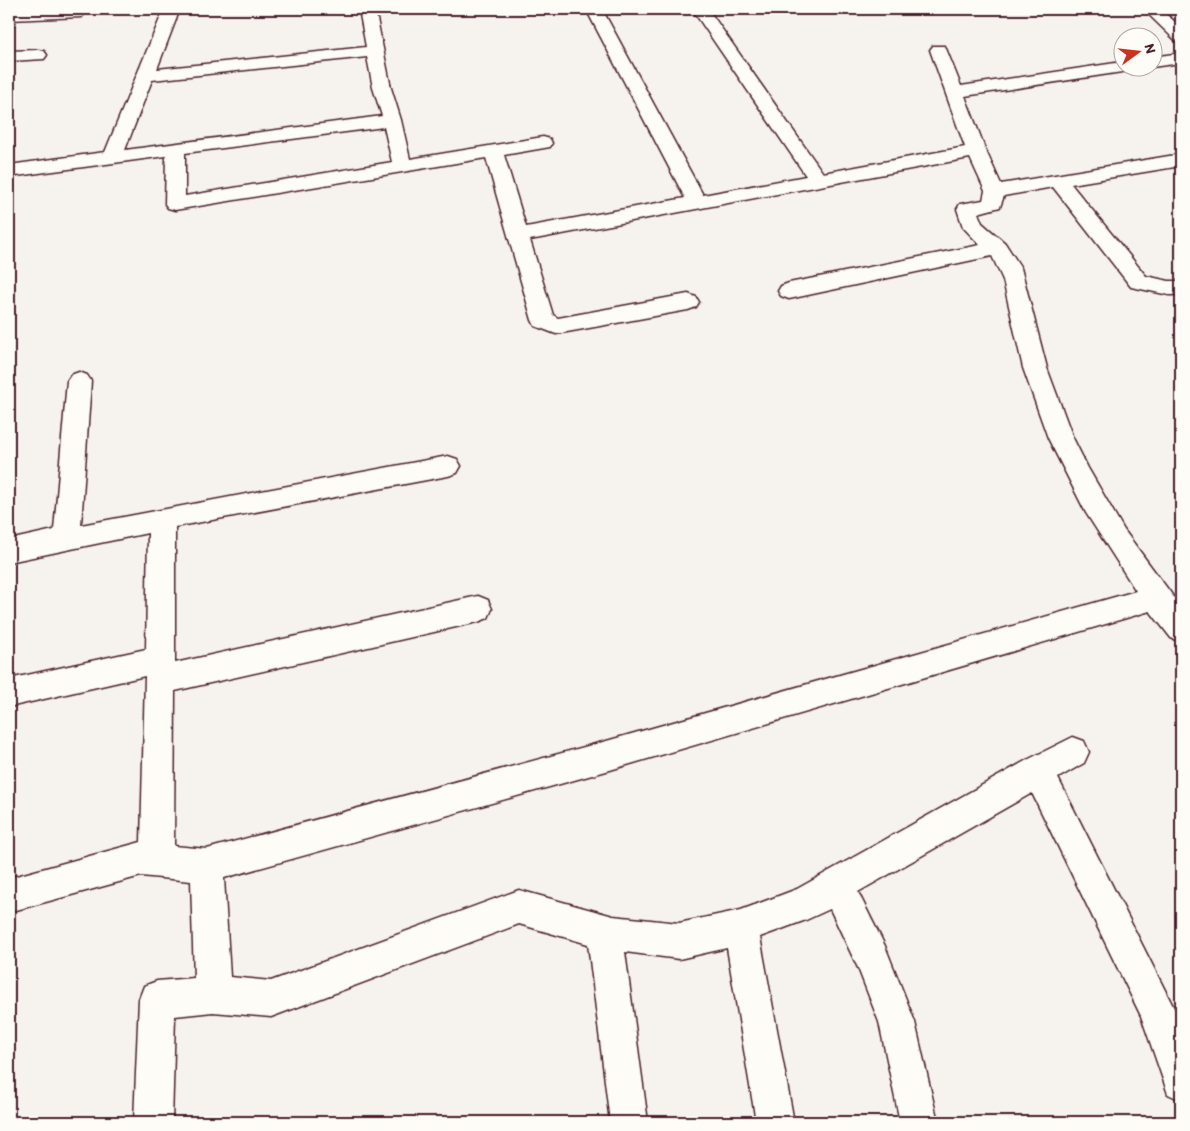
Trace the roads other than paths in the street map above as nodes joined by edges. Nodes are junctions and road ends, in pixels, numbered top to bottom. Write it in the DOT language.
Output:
graph roads {
  1 [pos="172,9"];
  2 [pos="367,9"];
  3 [pos="594,9"];
  4 [pos="700,9"];
  5 [pos="1151,9"];
  6 [pos="76,14"];
  7 [pos="9,16"];
  8 [pos="1181,36"];
  9 [pos="939,50"];
  10 [pos="374,51"];
  11 [pos="38,55"];
  12 [pos="9,56"];
  13 [pos="1181,58"];
  14 [pos="1162,61"];
  15 [pos="1112,68"];
  16 [pos="144,76"];
  17 [pos="954,92"];
  18 [pos="392,120"];
  19 [pos="543,143"];
  20 [pos="176,149"];
  21 [pos="493,151"];
  22 [pos="976,151"];
  23 [pos="113,157"];
  24 [pos="1181,160"];
  25 [pos="402,166"];
  26 [pos="9,171"];
  27 [pos="818,180"];
  28 [pos="1058,180"];
  29 [pos="995,191"];
  30 [pos="697,202"];
  31 [pos="519,235"];
  32 [pos="998,248"];
  33 [pos="1181,288"];
  34 [pos="788,291"];
  35 [pos="688,302"];
  36 [pos="79,381"];
  37 [pos="448,466"];
  38 [pos="162,519"];
  39 [pos="67,539"];
  40 [pos="9,551"];
  41 [pos="1157,597"];
  42 [pos="478,609"];
  43 [pos="1181,629"];
  44 [pos="160,670"];
  45 [pos="9,693"];
  46 [pos="1073,752"];
  47 [pos="1038,771"];
  48 [pos="157,860"];
  49 [pos="207,866"];
  50 [pos="836,885"];
  51 [pos="9,895"];
  52 [pos="741,927"];
  53 [pos="604,930"];
  54 [pos="213,994"];
  55 [pos="1181,1081"];
  56 [pos="153,1122"];
  57 [pos="629,1122"];
  58 [pos="775,1122"];
  59 [pos="919,1122"];
  1 -- 16 [label="street"];
  2 -- 10 [label="street"];
  3 -- 30 [label="street"];
  4 -- 27 [label="street"];
  5 -- 8 [label="street"];
  6 -- 7 [label="street"];
  9 -- 17 [label="street"];
  10 -- 16 [label="street"];
  10 -- 18 [label="street"];
  11 -- 12 [label="street"];
  13 -- 14 [label="street"];
  15 -- 17 [label="street"];
  16 -- 23 [label="street"];
  17 -- 22 [label="street"];
  18 -- 20 [label="street"];
  18 -- 25 [label="street"];
  19 -- 21 [label="street"];
  20 -- 23 [label="street"];
  20 -- 25 [label="street"];
  21 -- 25 [label="street"];
  21 -- 31 [label="street"];
  22 -- 27 [label="street"];
  22 -- 29 [label="street"];
  23 -- 26 [label="street"];
  24 -- 28 [label="street"];
  27 -- 30 [label="street"];
  28 -- 29 [label="street"];
  28 -- 33 [label="street"];
  29 -- 32 [label="street"];
  30 -- 31 [label="street"];
  31 -- 35 [label="street"];
  32 -- 34 [label="street"];
  32 -- 41 [label="street"];
  36 -- 39 [label="street"];
  37 -- 38 [label="street"];
  38 -- 39 [label="street"];
  38 -- 44 [label="street"];
  39 -- 40 [label="street"];
  41 -- 43 [label="street"];
  41 -- 49 [label="street"];
  42 -- 44 [label="street"];
  44 -- 45 [label="street"];
  44 -- 48 [label="street"];
  46 -- 47 [label="street"];
  47 -- 50 [label="street"];
  47 -- 55 [label="street"];
  48 -- 49 [label="street"];
  48 -- 51 [label="street"];
  49 -- 54 [label="street"];
  50 -- 52 [label="street"];
  50 -- 59 [label="street"];
  52 -- 53 [label="street"];
  52 -- 58 [label="street"];
  53 -- 54 [label="street"];
  53 -- 57 [label="street"];
  54 -- 56 [label="street"];
}
